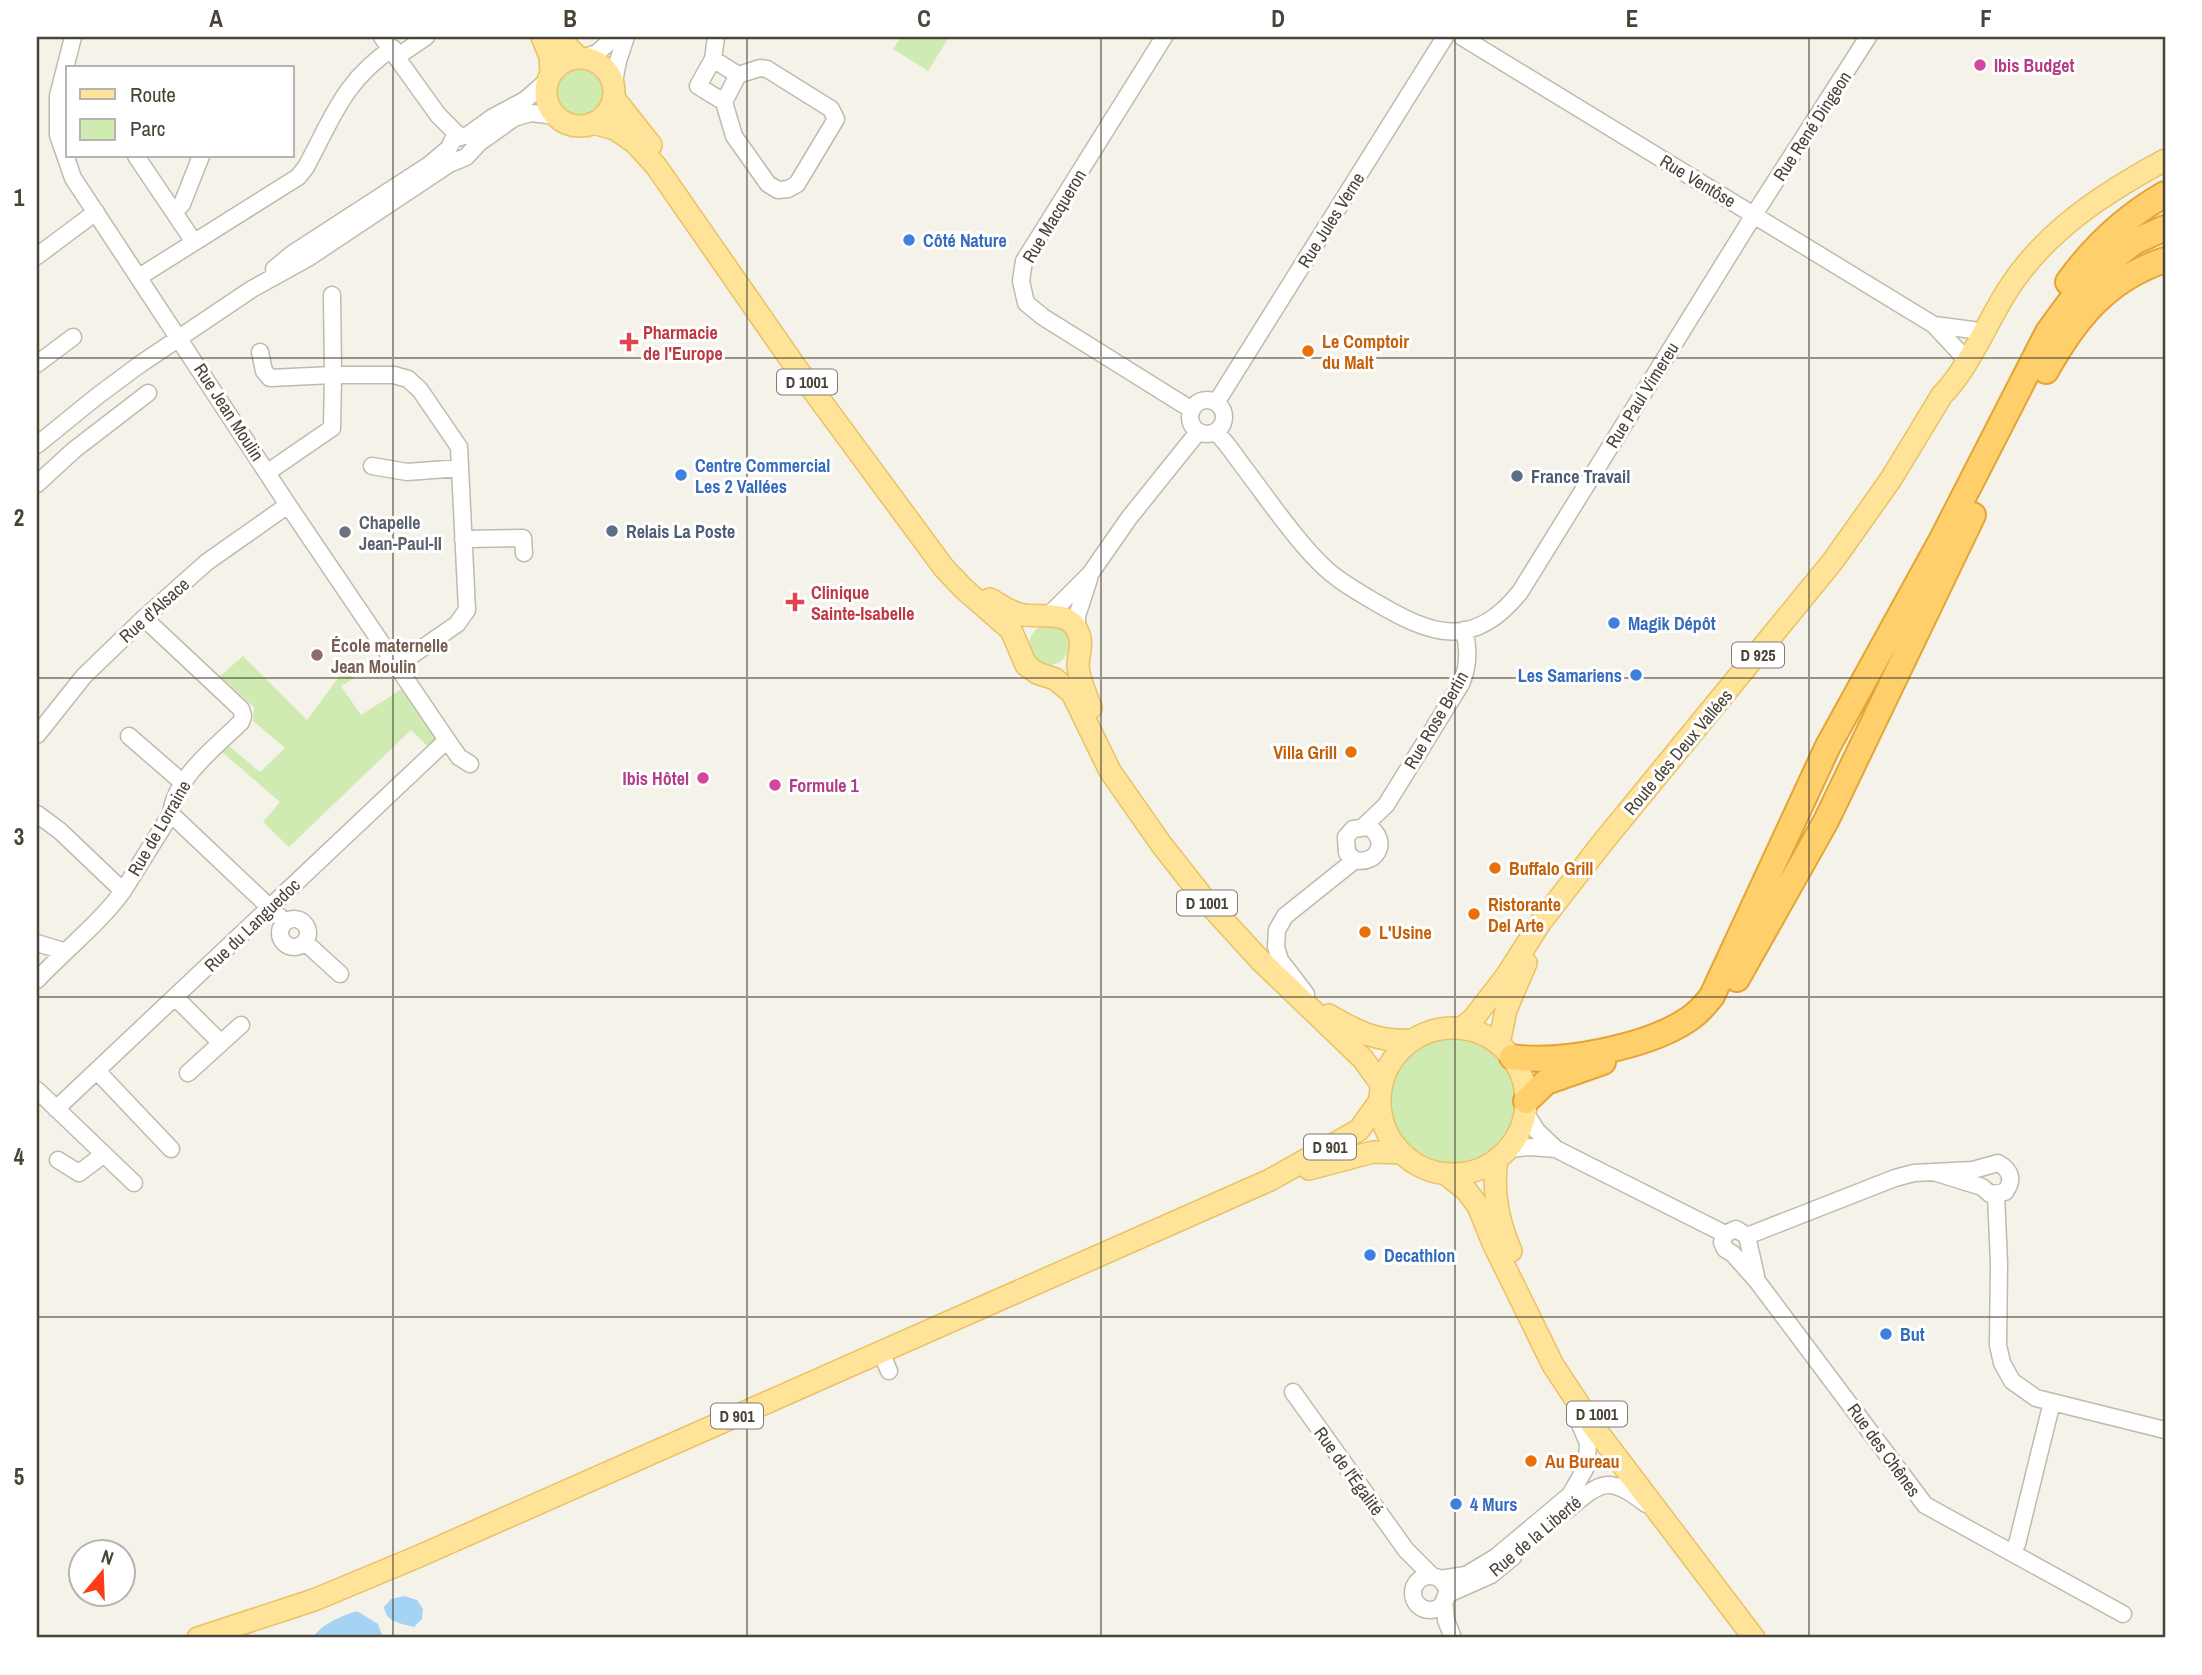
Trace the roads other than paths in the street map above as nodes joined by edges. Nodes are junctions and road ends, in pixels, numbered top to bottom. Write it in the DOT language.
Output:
graph roads {
  1 [pos="73,37"];
  2 [pos="426,37"];
  3 [pos="542,37"];
  4 [pos="558,37"];
  5 [pos="615,37"];
  6 [pos="626,37"];
  7 [pos="716,37"];
  8 [pos="1164,37"];
  9 [pos="1445,37"];
  10 [pos="1462,37"];
  11 [pos="1868,37"];
  12 [pos="391,47"];
  13 [pos="582,58"];
  14 [pos="713,59"];
  15 [pos="738,75"];
  16 [pos="549,77"];
  17 [pos="613,92"];
  18 [pos="724,102"];
  19 [pos="556,116"];
  20 [pos="593,123"];
  21 [pos="459,146"];
  22 [pos="2165,147"];
  23 [pos="66,158"];
  24 [pos="66,158"];
  25 [pos="137,158"];
  26 [pos="200,158"];
  27 [pos="2165,159"];
  28 [pos="2165,194"];
  29 [pos="96,212"];
  30 [pos="173,212"];
  31 [pos="1754,215"];
  32 [pos="2165,228"];
  33 [pos="2165,238"];
  34 [pos="194,242"];
  35 [pos="37,256"];
  36 [pos="2165,260"];
  37 [pos="139,277"];
  38 [pos="332,295"];
  39 [pos="1934,325"];
  40 [pos="1973,330"];
  41 [pos="73,337"];
  42 [pos="180,338"];
  43 [pos="260,352"];
  44 [pos="1961,354"];
  45 [pos="37,364"];
  46 [pos="333,375"];
  47 [pos="148,393"];
  48 [pos="1942,395"];
  49 [pos="1216,403"];
  50 [pos="1192,410"];
  51 [pos="2009,423"];
  52 [pos="1198,432"];
  53 [pos="1216,432"];
  54 [pos="37,446"];
  55 [pos="372,466"];
  56 [pos="460,468"];
  57 [pos="268,472"];
  58 [pos="37,484"];
  59 [pos="288,505"];
  60 [pos="463,539"];
  61 [pos="524,554"];
  62 [pos="1090,575"];
  63 [pos="1044,615"];
  64 [pos="144,618"];
  65 [pos="1464,630"];
  66 [pos="1077,631"];
  67 [pos="1019,648"];
  68 [pos="1079,653"];
  69 [pos="398,665"];
  70 [pos="1046,675"];
  71 [pos="37,735"];
  72 [pos="129,736"];
  73 [pos="447,740"];
  74 [pos="470,764"];
  75 [pos="182,782"];
  76 [pos="1128,797"];
  77 [pos="37,814"];
  78 [pos="171,814"];
  79 [pos="1371,830"];
  80 [pos="1356,860"];
  81 [pos="123,891"];
  82 [pos="1557,903"];
  83 [pos="270,908"];
  84 [pos="37,943"];
  85 [pos="63,951"];
  86 [pos="341,974"];
  87 [pos="37,980"];
  88 [pos="1300,997"];
  89 [pos="176,998"];
  90 [pos="1319,1009"];
  91 [pos="240,1025"];
  92 [pos="1462,1028"];
  93 [pos="1412,1040"];
  94 [pos="221,1043"];
  95 [pos="1505,1050"];
  96 [pos="97,1071"];
  97 [pos="188,1073"];
  98 [pos="37,1090"];
  99 [pos="1380,1093"];
  100 [pos="1525,1106"];
  101 [pos="56,1109"];
  102 [pos="171,1149"];
  103 [pos="1556,1149"];
  104 [pos="1401,1153"];
  105 [pos="1502,1154"];
  106 [pos="103,1155"];
  107 [pos="58,1160"];
  108 [pos="1983,1168"];
  109 [pos="1937,1173"];
  110 [pos="1447,1175"];
  111 [pos="1270,1180"];
  112 [pos="134,1183"];
  113 [pos="1989,1191"];
  114 [pos="1742,1245"];
  115 [pos="1553,1365"];
  116 [pos="1293,1392"];
  117 [pos="2052,1402"];
  118 [pos="2165,1430"];
  119 [pos="1658,1513"];
  120 [pos="1406,1550"];
  121 [pos="2011,1552"];
  122 [pos="1436,1578"];
  123 [pos="1414,1586"];
  124 [pos="1445,1598"];
  125 [pos="1426,1609"];
  126 [pos="2123,1614"];
  127 [pos="198,1638"];
  128 [pos="1453,1638"];
  129 [pos="1754,1638"];
  130 [pos="1763,1638"];
  1 -- 23 [label="street, Rue Jean Moulin"];
  2 -- 12 [label="street"];
  3 -- 16 [label="main road"];
  4 -- 13 [label="main road"];
  5 -- 13 [label="street"];
  6 -- 17 [label="street"];
  7 -- 14 [label="street"];
  8 -- 50 [label="street, Rue Macqueron"];
  9 -- 49 [label="street, Rue Jules Verne"];
  10 -- 31 [label="street, Rue Ventôse"];
  11 -- 31 [label="street, Rue René Dingeon"];
  12 -- 21 [label="street"];
  12 -- 34 [label="street"];
  13 -- 16 [label="main road"];
  13 -- 17 [label="main road"];
  14 -- 15 [label="street"];
  14 -- 18 [label="street"];
  15 -- 18 [label="street"];
  15 -- 18 [label="street"];
  16 -- 19 [label="main road"];
  16 -- 21 [label="street"];
  17 -- 20 [label="main road"];
  17 -- 63 [label="main road, D 1001"];
  19 -- 20 [label="main road"];
  19 -- 21 [label="street"];
  20 -- 67 [label="main road, D 1001"];
  21 -- 42 [label="street"];
  22 -- 40 [label="main road, Route des Deux Vallées / D 925"];
  24 -- 29 [label="street, Rue Jean Moulin"];
  25 -- 30 [label="street"];
  26 -- 30 [label="street"];
  27 -- 48 [label="main road, Route des Deux Vallées / D 925"];
  28 -- 51 [label="highway"];
  29 -- 35 [label="street"];
  29 -- 37 [label="street, Rue Jean Moulin"];
  30 -- 34 [label="street"];
  31 -- 39 [label="street, Rue Ventôse"];
  31 -- 65 [label="street, Rue Paul Vimereu"];
  32 -- 51 [label="highway"];
  33 -- 51 [label="highway"];
  34 -- 37 [label="street"];
  36 -- 51 [label="highway"];
  37 -- 42 [label="street, Rue Jean Moulin"];
  38 -- 46 [label="street"];
  39 -- 40 [label="street, Rue Ventôse"];
  39 -- 44 [label="street, Rue Ventôse"];
  40 -- 44 [label="main road, Route des Deux Vallées / D 925"];
  41 -- 45 [label="street"];
  42 -- 54 [label="street"];
  42 -- 57 [label="street, Rue Jean Moulin"];
  43 -- 46 [label="street"];
  44 -- 48 [label="main road, Route des Deux Vallées / D 925"];
  46 -- 56 [label="street"];
  46 -- 57 [label="street"];
  47 -- 58 [label="street"];
  48 -- 82 [label="main road, Route des Deux Vallées / D 925"];
  49 -- 50 [label="street"];
  49 -- 53 [label="street"];
  50 -- 52 [label="street"];
  51 -- 95 [label="highway"];
  51 -- 100 [label="highway"];
  52 -- 53 [label="street"];
  52 -- 62 [label="street"];
  53 -- 65 [label="street, Rue Paul Vimereu"];
  55 -- 56 [label="street"];
  56 -- 60 [label="street"];
  57 -- 59 [label="street, Rue Jean Moulin"];
  59 -- 64 [label="street, Rue d'Alsace"];
  59 -- 69 [label="street, Rue Jean Moulin"];
  60 -- 61 [label="street"];
  60 -- 69 [label="street"];
  62 -- 63 [label="street"];
  62 -- 66 [label="street"];
  63 -- 66 [label="main road"];
  63 -- 67 [label="main road"];
  64 -- 71 [label="street, Rue d'Alsace"];
  64 -- 75 [label="street, Rue de Lorraine"];
  65 -- 79 [label="street, Rue Rose Bertin"];
  66 -- 68 [label="main road"];
  67 -- 70 [label="main road"];
  68 -- 70 [label="main road"];
  68 -- 76 [label="main road, D 1001"];
  69 -- 73 [label="street, Rue Jean Moulin"];
  70 -- 76 [label="main road, D 1001"];
  72 -- 75 [label="street"];
  73 -- 74 [label="street, Rue Jean Moulin"];
  73 -- 83 [label="street, Rue du Languedoc"];
  75 -- 78 [label="street, Rue de Lorraine"];
  76 -- 88 [label="main road, D 1001"];
  77 -- 81 [label="street, Rue de Lorraine"];
  78 -- 81 [label="street, Rue de Lorraine"];
  78 -- 83 [label="street"];
  79 -- 80 [label="street"];
  79 -- 80 [label="street"];
  80 -- 90 [label="street"];
  81 -- 85 [label="street, Rue de Lorraine"];
  82 -- 92 [label="main road, Route des Deux Vallées / D 925"];
  82 -- 95 [label="main road, Route des Deux Vallées / D 925"];
  83 -- 86 [label="street"];
  83 -- 89 [label="street, Rue du Languedoc"];
  84 -- 85 [label="street"];
  85 -- 87 [label="street, Rue de Lorraine"];
  88 -- 90 [label="main road, D 1001"];
  88 -- 99 [label="main road, D 1001"];
  89 -- 94 [label="street"];
  89 -- 96 [label="street, Rue du Languedoc"];
  90 -- 93 [label="main road, D 1001"];
  91 -- 94 [label="street"];
  92 -- 93 [label="main road"];
  92 -- 95 [label="main road"];
  93 -- 99 [label="main road"];
  94 -- 97 [label="street"];
  95 -- 100 [label="main road"];
  96 -- 101 [label="street, Rue du Languedoc"];
  96 -- 102 [label="street"];
  98 -- 101 [label="street"];
  99 -- 104 [label="main road"];
  99 -- 111 [label="main road, D 901"];
  100 -- 103 [label="street"];
  100 -- 105 [label="main road"];
  101 -- 106 [label="street"];
  103 -- 105 [label="street"];
  103 -- 114 [label="street, Rue des Chênes"];
  104 -- 110 [label="main road"];
  104 -- 111 [label="main road, D 901"];
  105 -- 110 [label="main road"];
  105 -- 130 [label="main road, D 1001"];
  106 -- 107 [label="street"];
  106 -- 112 [label="street"];
  108 -- 109 [label="street"];
  108 -- 113 [label="street"];
  108 -- 113 [label="street"];
  109 -- 113 [label="street"];
  109 -- 114 [label="street"];
  110 -- 115 [label="main road, D 1001"];
  111 -- 127 [label="main road, D 901"];
  113 -- 117 [label="street"];
  114 -- 121 [label="street, Rue des Chênes"];
  115 -- 119 [label="main road, D 1001"];
  115 -- 122 [label="street, Rue de la Liberté"];
  116 -- 120 [label="street, Rue de l'Égalité"];
  117 -- 118 [label="street"];
  117 -- 121 [label="street"];
  119 -- 124 [label="street, Rue de la Liberté"];
  119 -- 129 [label="main road, D 1001"];
  120 -- 122 [label="street, Rue de l'Égalité"];
  120 -- 123 [label="street, Rue de l'Égalité"];
  121 -- 126 [label="street, Rue des Chênes"];
  122 -- 123 [label="street"];
  122 -- 124 [label="street"];
  123 -- 125 [label="street"];
  124 -- 125 [label="street"];
  124 -- 128 [label="street"];
  125 -- 128 [label="street"];
}
